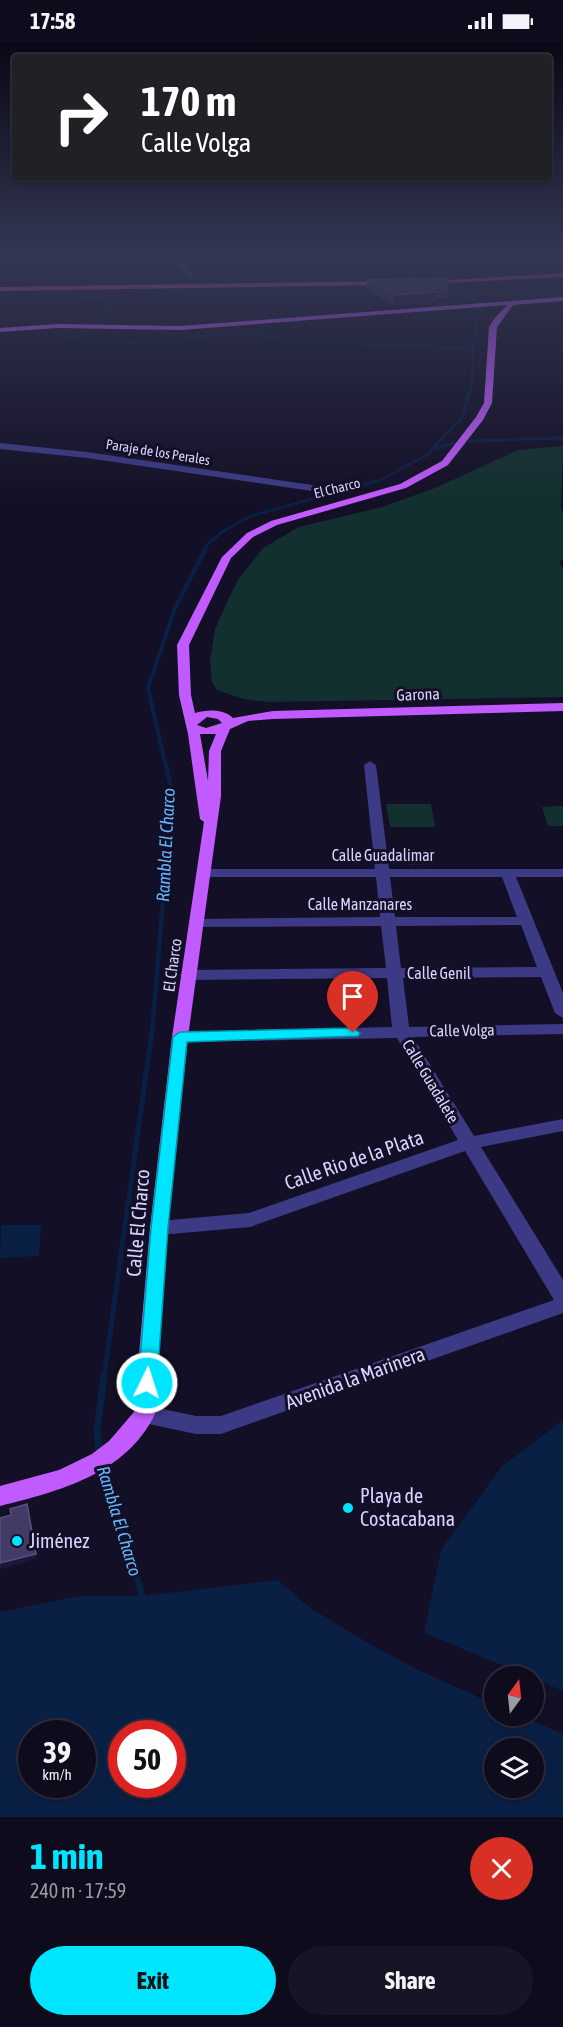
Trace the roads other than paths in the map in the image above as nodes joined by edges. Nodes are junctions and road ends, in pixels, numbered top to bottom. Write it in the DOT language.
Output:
graph roads {
  1 [pos="492,338"];
  2 [pos="0,446"];
  3 [pos="312,488"];
  4 [pos="187,701"];
  5 [pos="563,707"];
  6 [pos="212,713"];
  7 [pos="273,715"];
  8 [pos="192,724"];
  9 [pos="226,727"];
  10 [pos="370,765"];
  11 [pos="208,827"];
  12 [pos="507,872"];
  13 [pos="203,873"];
  14 [pos="382,873"];
  15 [pos="563,873"];
  16 [pos="524,921"];
  17 [pos="387,922"];
  18 [pos="196,923"];
  19 [pos="546,972"];
  20 [pos="393,973"];
  21 [pos="188,975"];
  22 [pos="563,1013"];
  23 [pos="563,1029"];
  24 [pos="402,1031"];
  25 [pos="180,1037"];
  26 [pos="563,1125"];
  27 [pos="469,1143"];
  28 [pos="159,1228"];
  29 [pos="563,1298"];
  30 [pos="563,1305"];
  31 [pos="144,1414"];
  32 [pos="0,1496"];
  1 -- 4 [label="main road, El Charco"];
  2 -- 3 [label="street, Paraje de los Perales"];
  4 -- 6 [label="main road"];
  4 -- 8 [label="main road, El Charco"];
  5 -- 7 [label="main road, Garona"];
  6 -- 7 [label="main road"];
  6 -- 8 [label="main road"];
  6 -- 9 [label="main road"];
  7 -- 9 [label="main road"];
  8 -- 9 [label="main road"];
  8 -- 11 [label="main road, El Charco"];
  9 -- 11 [label="main road, El Charco"];
  10 -- 14 [label="street, Calle Guadalete"];
  11 -- 13 [label="main road, El Charco"];
  12 -- 14 [label="street, Calle Guadalimar"];
  12 -- 15 [label="street, Calle Guadalimar"];
  12 -- 16 [label="street"];
  13 -- 14 [label="street, Calle Guadalimar"];
  13 -- 18 [label="main road, El Charco"];
  14 -- 17 [label="street, Calle Guadalete"];
  16 -- 17 [label="street, Calle Manzanares"];
  16 -- 19 [label="street"];
  17 -- 18 [label="street, Calle Manzanares"];
  17 -- 20 [label="street, Calle Guadalete"];
  18 -- 21 [label="main road, El Charco"];
  19 -- 20 [label="street, Calle Genil"];
  19 -- 22 [label="street"];
  20 -- 21 [label="street, Calle Genil"];
  20 -- 24 [label="street, Calle Guadalete"];
  21 -- 25 [label="main road, El Charco"];
  23 -- 24 [label="street, Calle Volga"];
  24 -- 25 [label="street, Calle Volga"];
  24 -- 27 [label="street, Calle Guadalete"];
  25 -- 28 [label="main road, Calle El Charco"];
  26 -- 27 [label="street, Calle Rio de la Plata"];
  27 -- 28 [label="street, Calle Rio de la Plata"];
  27 -- 29 [label="street, Calle Guadalete"];
  28 -- 31 [label="main road, Calle El Charco"];
  30 -- 31 [label="street, Avenida la Marinera"];
  31 -- 32 [label="main road"];
}
